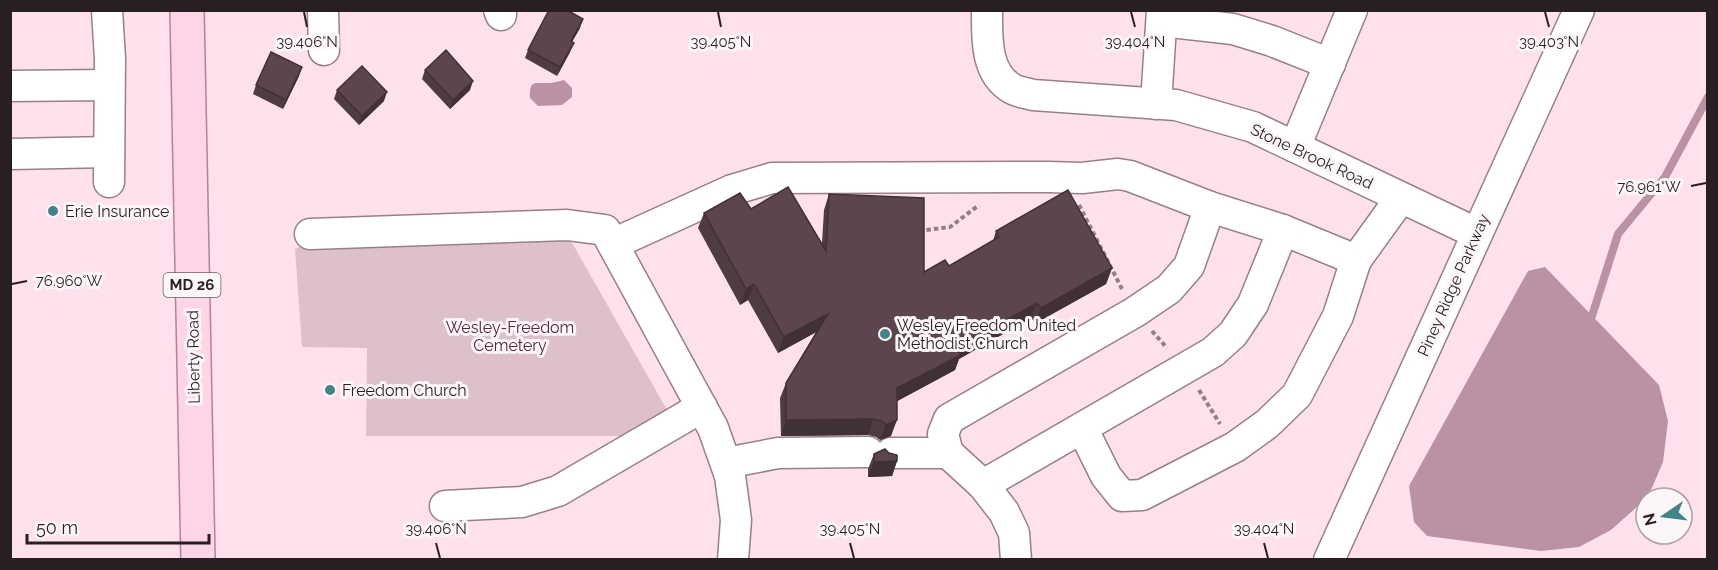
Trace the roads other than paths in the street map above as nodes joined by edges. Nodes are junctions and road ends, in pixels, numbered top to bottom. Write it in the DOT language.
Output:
graph roads {
  1 [pos="107,10"];
  2 [pos="187,10"];
  3 [pos="323,10"];
  4 [pos="987,10"];
  5 [pos="1352,10"];
  6 [pos="1579,10"];
  7 [pos="1162,16"];
  8 [pos="324,50"];
  9 [pos="1330,64"];
  10 [pos="109,85"];
  11 [pos="10,86"];
  12 [pos="1156,104"];
  13 [pos="1295,147"];
  14 [pos="109,152"];
  15 [pos="10,154"];
  16 [pos="109,182"];
  17 [pos="1400,199"];
  18 [pos="1209,207"];
  19 [pos="1283,230"];
  20 [pos="1476,233"];
  21 [pos="310,234"];
  22 [pos="613,243"];
  23 [pos="1356,260"];
  24 [pos="702,407"];
  25 [pos="1082,428"];
  26 [pos="948,453"];
  27 [pos="726,463"];
  28 [pos="983,486"];
  29 [pos="445,506"];
  30 [pos="198,560"];
  31 [pos="733,560"];
  32 [pos="1016,560"];
  33 [pos="1329,560"];
  1 -- 10 [label="street"];
  2 -- 30 [label="main road, Liberty Road / MD 26"];
  3 -- 8 [label="street"];
  4 -- 12 [label="street, Stone Brook Road"];
  5 -- 9 [label="street"];
  6 -- 20 [label="street, Piney Ridge Parkway"];
  7 -- 9 [label="street"];
  7 -- 12 [label="street"];
  9 -- 13 [label="street"];
  10 -- 11 [label="street"];
  10 -- 14 [label="street"];
  12 -- 13 [label="street, Stone Brook Road"];
  13 -- 17 [label="street, Stone Brook Road"];
  14 -- 15 [label="street"];
  14 -- 16 [label="street"];
  17 -- 20 [label="street, Stone Brook Road"];
  17 -- 23 [label="street"];
  18 -- 19 [label="street"];
  18 -- 22 [label="street"];
  18 -- 26 [label="street"];
  19 -- 23 [label="street"];
  19 -- 25 [label="street"];
  20 -- 33 [label="street, Piney Ridge Parkway"];
  21 -- 22 [label="street"];
  22 -- 24 [label="street"];
  23 -- 25 [label="street"];
  24 -- 27 [label="street"];
  24 -- 29 [label="street"];
  25 -- 28 [label="street"];
  26 -- 27 [label="street"];
  26 -- 28 [label="street"];
  27 -- 31 [label="street"];
  28 -- 32 [label="street"];
}
